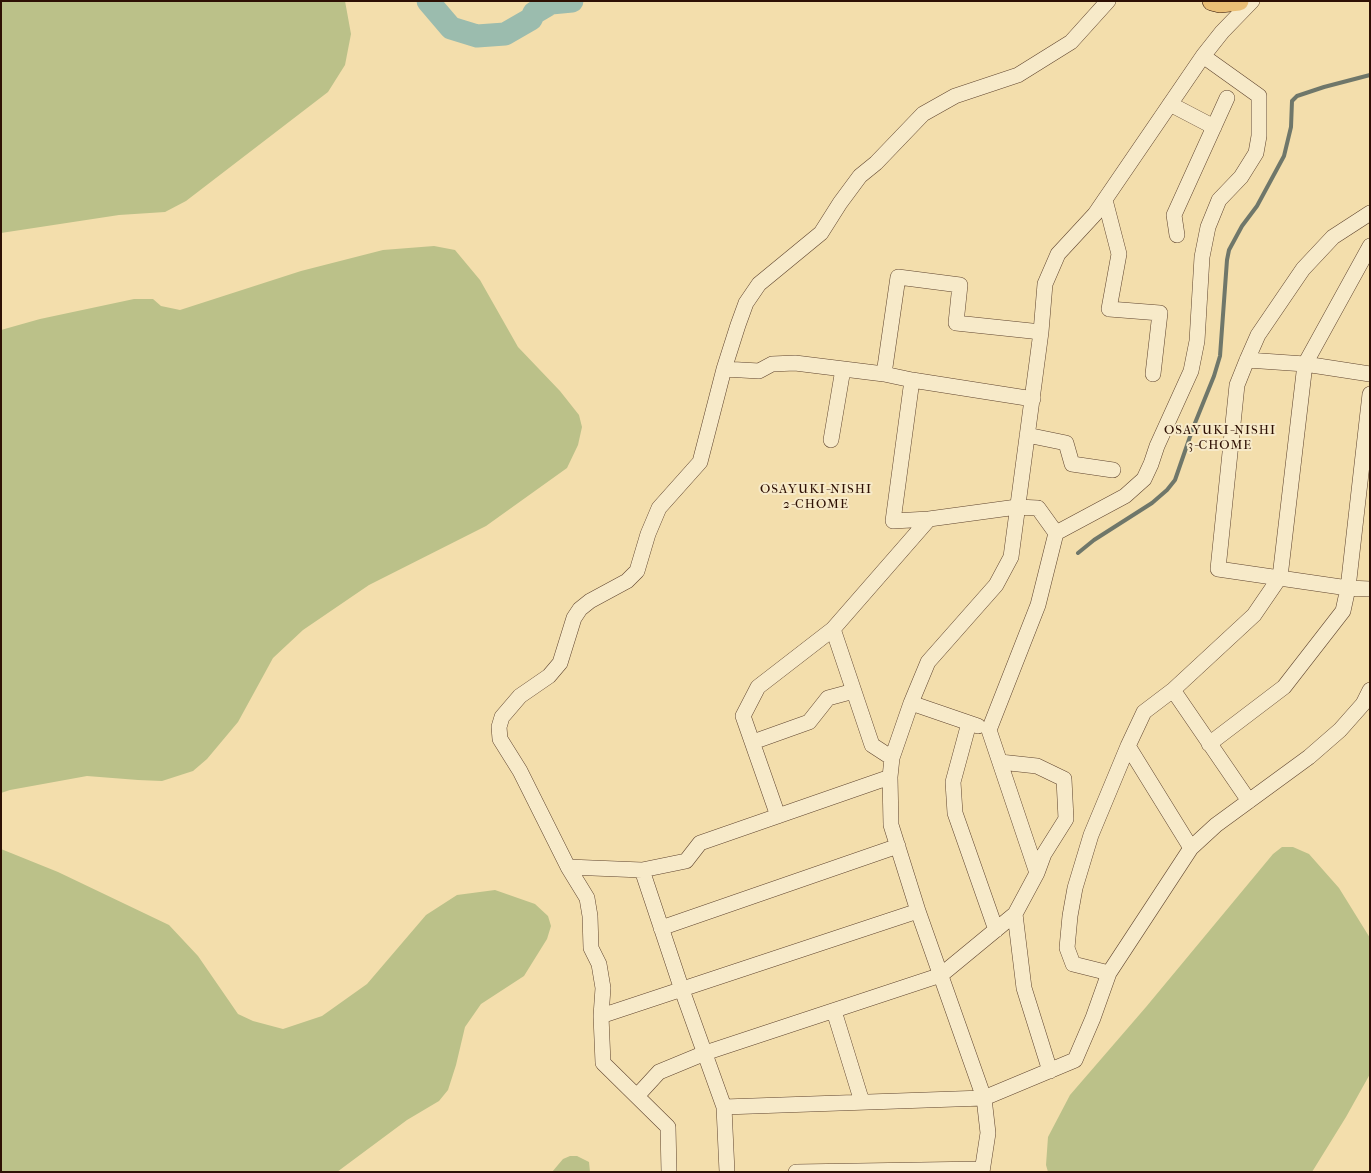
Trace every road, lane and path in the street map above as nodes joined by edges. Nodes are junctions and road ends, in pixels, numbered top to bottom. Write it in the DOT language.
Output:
graph roads {
  1 [pos="1108,1"];
  2 [pos="1212,1"];
  3 [pos="1239,1"];
  4 [pos="1252,1"];
  5 [pos="1202,56"];
  6 [pos="1226,98"];
  7 [pos="1170,104"];
  8 [pos="1214,127"];
  9 [pos="1104,200"];
  10 [pos="1370,213"];
  11 [pos="1177,235"];
  12 [pos="1370,246"];
  13 [pos="1041,332"];
  14 [pos="1247,360"];
  15 [pos="1305,364"];
  16 [pos="724,369"];
  17 [pos="843,369"];
  18 [pos="884,374"];
  19 [pos="1153,374"];
  20 [pos="1370,374"];
  21 [pos="912,380"];
  22 [pos="1370,394"];
  23 [pos="1033,400"];
  24 [pos="1027,435"];
  25 [pos="831,440"];
  26 [pos="1113,470"];
  27 [pos="1017,506"];
  28 [pos="929,519"];
  29 [pos="1056,533"];
  30 [pos="1280,577"];
  31 [pos="1348,588"];
  32 [pos="1370,589"];
  33 [pos="833,629"];
  34 [pos="1173,690"];
  35 [pos="1370,690"];
  36 [pos="854,691"];
  37 [pos="910,704"];
  38 [pos="969,724"];
  39 [pos="989,730"];
  40 [pos="753,742"];
  41 [pos="1209,744"];
  42 [pos="1128,746"];
  43 [pos="892,758"];
  44 [pos="1000,762"];
  45 [pos="890,777"];
  46 [pos="1249,801"];
  47 [pos="778,816"];
  48 [pos="898,846"];
  49 [pos="1191,848"];
  50 [pos="568,867"];
  51 [pos="642,870"];
  52 [pos="1037,873"];
  53 [pos="918,911"];
  54 [pos="1015,914"];
  55 [pos="661,928"];
  56 [pos="996,930"];
  57 [pos="1109,973"];
  58 [pos="941,975"];
  59 [pos="682,990"];
  60 [pos="834,1011"];
  61 [pos="601,1016"];
  62 [pos="705,1053"];
  63 [pos="1050,1071"];
  64 [pos="637,1096"];
  65 [pos="984,1098"];
  66 [pos="862,1102"];
  67 [pos="724,1107"];
  68 [pos="982,1171"];
  69 [pos="669,1172"];
  70 [pos="727,1172"];
  71 [pos="796,1172"];
  1 -- 16 [label="street"];
  2 -- 3 [label="main road"];
  4 -- 5 [label="street"];
  5 -- 7 [label="street"];
  5 -- 29 [label="street"];
  6 -- 8 [label="street"];
  7 -- 8 [label="street"];
  7 -- 9 [label="street"];
  8 -- 11 [label="street"];
  9 -- 13 [label="street"];
  9 -- 19 [label="street"];
  10 -- 14 [label="street"];
  12 -- 15 [label="street"];
  13 -- 18 [label="street"];
  13 -- 23 [label="street"];
  14 -- 15 [label="street"];
  14 -- 30 [label="street"];
  15 -- 20 [label="street"];
  15 -- 30 [label="street"];
  16 -- 17 [label="street"];
  16 -- 50 [label="street"];
  17 -- 18 [label="street"];
  17 -- 25 [label="street"];
  18 -- 21 [label="street"];
  21 -- 23 [label="street"];
  21 -- 28 [label="street"];
  22 -- 31 [label="street"];
  23 -- 24 [label="street"];
  24 -- 26 [label="street"];
  24 -- 27 [label="street"];
  27 -- 28 [label="street"];
  27 -- 29 [label="street"];
  27 -- 37 [label="street"];
  28 -- 33 [label="street"];
  29 -- 39 [label="street"];
  30 -- 31 [label="street"];
  30 -- 34 [label="street"];
  31 -- 32 [label="street"];
  31 -- 41 [label="street"];
  33 -- 36 [label="street"];
  33 -- 40 [label="street"];
  34 -- 41 [label="street"];
  34 -- 42 [label="street"];
  35 -- 46 [label="street"];
  36 -- 40 [label="street"];
  36 -- 43 [label="street"];
  37 -- 38 [label="street"];
  37 -- 43 [label="street"];
  38 -- 39 [label="street"];
  38 -- 56 [label="street"];
  39 -- 44 [label="street"];
  40 -- 47 [label="street"];
  41 -- 46 [label="street"];
  42 -- 49 [label="street"];
  42 -- 57 [label="street"];
  43 -- 45 [label="street"];
  44 -- 52 [label="street"];
  44 -- 52 [label="street"];
  45 -- 47 [label="street"];
  45 -- 48 [label="street"];
  46 -- 49 [label="street"];
  47 -- 51 [label="street"];
  48 -- 53 [label="street"];
  48 -- 55 [label="street"];
  49 -- 57 [label="street"];
  50 -- 51 [label="street"];
  50 -- 61 [label="street"];
  51 -- 55 [label="street"];
  52 -- 54 [label="street"];
  53 -- 58 [label="street"];
  53 -- 59 [label="street"];
  54 -- 56 [label="street"];
  54 -- 63 [label="street"];
  55 -- 59 [label="street"];
  56 -- 58 [label="street"];
  57 -- 63 [label="street"];
  58 -- 60 [label="street"];
  58 -- 65 [label="street"];
  59 -- 61 [label="street"];
  59 -- 62 [label="street"];
  60 -- 62 [label="street"];
  60 -- 66 [label="street"];
  61 -- 64 [label="street"];
  62 -- 64 [label="street"];
  62 -- 67 [label="street"];
  63 -- 65 [label="street"];
  64 -- 69 [label="street"];
  65 -- 66 [label="street"];
  65 -- 68 [label="street"];
  66 -- 67 [label="street"];
  67 -- 70 [label="street"];
  68 -- 71 [label="street"];
}
